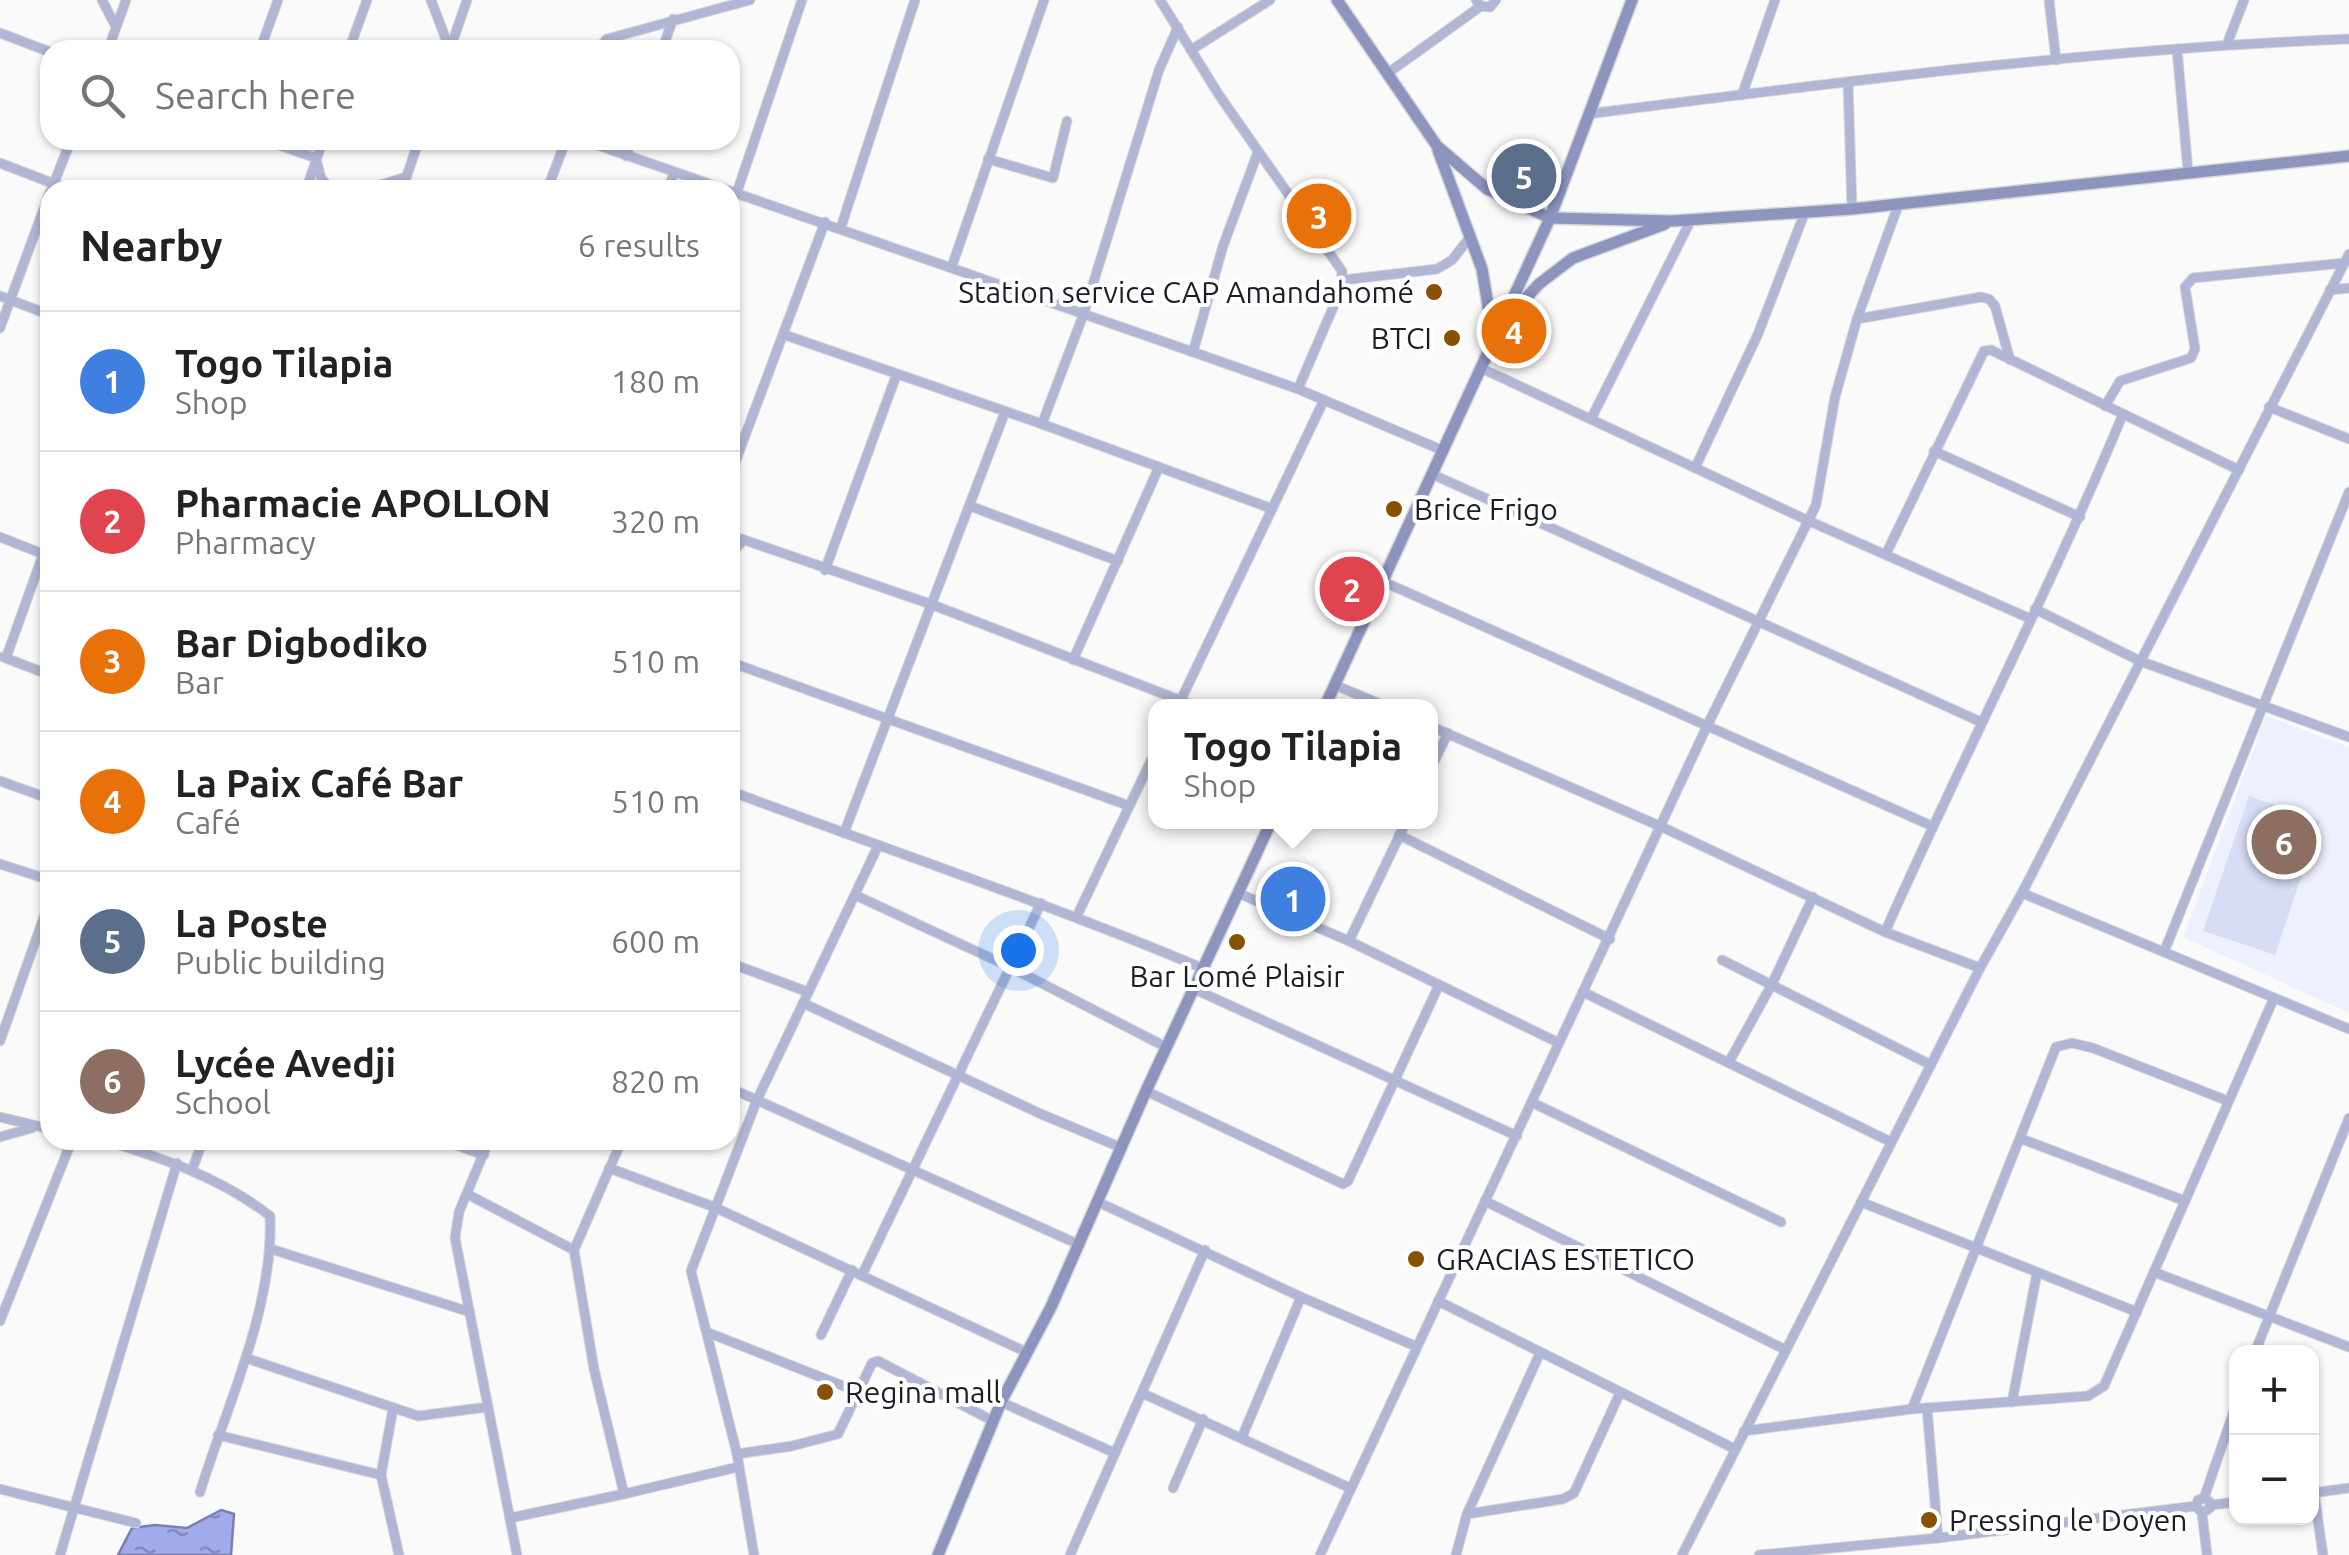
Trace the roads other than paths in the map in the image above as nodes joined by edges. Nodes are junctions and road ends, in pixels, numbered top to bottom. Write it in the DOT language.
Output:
graph roads {
  1 [pos="102,0"];
  2 [pos="126,0"];
  3 [pos="278,0"];
  4 [pos="367,0"];
  5 [pos="431,0"];
  6 [pos="467,0"];
  7 [pos="750,0"];
  8 [pos="802,0"];
  9 [pos="915,0"];
  10 [pos="1044,0"];
  11 [pos="1160,0"];
  12 [pos="1270,0"];
  13 [pos="1338,0"];
  14 [pos="1496,0"];
  15 [pos="1632,0"];
  16 [pos="1775,0"];
  17 [pos="2049,0"];
  18 [pos="2244,0"];
  19 [pos="1478,3"];
  20 [pos="673,19"];
  21 [pos="116,26"];
  22 [pos="1178,28"];
  23 [pos="0,33"];
  24 [pos="2349,39"];
  25 [pos="111,40"];
  26 [pos="264,40"];
  27 [pos="353,40"];
  28 [pos="446,40"];
  29 [pos="453,40"];
  30 [pos="606,40"];
  31 [pos="666,40"];
  32 [pos="2227,44"];
  33 [pos="40,48"];
  34 [pos="2178,49"];
  35 [pos="1191,50"];
  36 [pos="2056,60"];
  37 [pos="1388,72"];
  38 [pos="1848,82"];
  39 [pos="1742,94"];
  40 [pos="1588,114"];
  41 [pos="1067,121"];
  42 [pos="1437,146"];
  43 [pos="68,150"];
  44 [pos="293,150"];
  45 [pos="319,150"];
  46 [pos="415,150"];
  47 [pos="562,150"];
  48 [pos="610,150"];
  49 [pos="628,150"];
  50 [pos="1258,152"];
  51 [pos="626,156"];
  52 [pos="2349,156"];
  53 [pos="316,158"];
  54 [pos="988,159"];
  55 [pos="0,163"];
  56 [pos="2188,171"];
  57 [pos="674,173"];
  58 [pos="406,178"];
  59 [pos="54,180"];
  60 [pos="309,180"];
  61 [pos="323,180"];
  62 [pos="399,180"];
  63 [pos="552,180"];
  64 [pos="672,180"];
  65 [pos="697,180"];
  66 [pos="40,183"];
  67 [pos="740,183"];
  68 [pos="740,193"];
  69 [pos="1899,203"];
  70 [pos="1852,209"];
  71 [pos="1805,212"];
  72 [pos="40,214"];
  73 [pos="1550,218"];
  74 [pos="1691,220"];
  75 [pos="1672,221"];
  76 [pos="825,222"];
  77 [pos="841,227"];
  78 [pos="1470,236"];
  79 [pos="2347,259"];
  80 [pos="952,266"];
  81 [pos="1343,280"];
  82 [pos="2349,288"];
  83 [pos="2330,290"];
  84 [pos="5,298"];
  85 [pos="40,311"];
  86 [pos="1084,314"];
  87 [pos="1857,319"];
  88 [pos="1505,320"];
  89 [pos="0,328"];
  90 [pos="784,336"];
  91 [pos="1494,344"];
  92 [pos="1193,352"];
  93 [pos="2010,360"];
  94 [pos="1483,369"];
  95 [pos="896,376"];
  96 [pos="1298,390"];
  97 [pos="1324,400"];
  98 [pos="2104,406"];
  99 [pos="2269,407"];
  100 [pos="1005,412"];
  101 [pos="2123,414"];
  102 [pos="1591,419"];
  103 [pos="1042,424"];
  104 [pos="2349,439"];
  105 [pos="740,450"];
  106 [pos="1934,451"];
  107 [pos="1444,452"];
  108 [pos="1160,468"];
  109 [pos="1695,468"];
  110 [pos="2239,470"];
  111 [pos="1434,475"];
  112 [pos="2349,492"];
  113 [pos="970,506"];
  114 [pos="1270,508"];
  115 [pos="2080,517"];
  116 [pos="1809,521"];
  117 [pos="2337,524"];
  118 [pos="2349,530"];
  119 [pos="0,537"];
  120 [pos="740,539"];
  121 [pos="744,540"];
  122 [pos="740,544"];
  123 [pos="40,553"];
  124 [pos="1886,554"];
  125 [pos="1118,561"];
  126 [pos="40,562"];
  127 [pos="825,570"];
  128 [pos="1384,582"];
  129 [pos="933,606"];
  130 [pos="2033,614"];
  131 [pos="1758,623"];
  132 [pos="3,657"];
  133 [pos="1073,660"];
  134 [pos="2140,661"];
  135 [pos="740,665"];
  136 [pos="40,671"];
  137 [pos="1335,685"];
  138 [pos="1168,699"];
  139 [pos="1182,699"];
  140 [pos="1328,699"];
  141 [pos="1368,699"];
  142 [pos="2264,707"];
  143 [pos="890,717"];
  144 [pos="1981,722"];
  145 [pos="1707,726"];
  146 [pos="1438,730"];
  147 [pos="1448,734"];
  148 [pos="2349,737"];
  149 [pos="1438,754"];
  150 [pos="1148,765"];
  151 [pos="0,781"];
  152 [pos="40,795"];
  153 [pos="740,795"];
  154 [pos="1127,805"];
  155 [pos="1932,826"];
  156 [pos="1662,827"];
  157 [pos="1268,829"];
  158 [pos="1403,829"];
  159 [pos="844,834"];
  160 [pos="1400,836"];
  161 [pos="878,846"];
  162 [pos="0,864"];
  163 [pos="40,877"];
  164 [pos="1238,893"];
  165 [pos="2022,893"];
  166 [pos="855,894"];
  167 [pos="1813,897"];
  168 [pos="1041,903"];
  169 [pos="1077,916"];
  170 [pos="40,924"];
  171 [pos="1886,932"];
  172 [pos="1610,939"];
  173 [pos="1349,942"];
  174 [pos="2164,952"];
  175 [pos="1722,960"];
  176 [pos="740,967"];
  177 [pos="1010,967"];
  178 [pos="1202,968"];
  179 [pos="1980,968"];
  180 [pos="1772,984"];
  181 [pos="1439,985"];
  182 [pos="1194,989"];
  183 [pos="808,992"];
  184 [pos="1584,992"];
  185 [pos="2274,998"];
  186 [pos="803,1004"];
  187 [pos="4,1010"];
  188 [pos="2349,1029"];
  189 [pos="0,1041"];
  190 [pos="1559,1043"];
  191 [pos="1166,1047"];
  192 [pos="1729,1062"];
  193 [pos="1931,1064"];
  194 [pos="958,1074"];
  195 [pos="1392,1080"];
  196 [pos="1146,1091"];
  197 [pos="740,1092"];
  198 [pos="757,1100"];
  199 [pos="2228,1102"];
  200 [pos="1533,1103"];
  201 [pos="0,1117"];
  202 [pos="2349,1118"];
  203 [pos="34,1128"];
  204 [pos="40,1128"];
  205 [pos="1517,1136"];
  206 [pos="0,1137"];
  207 [pos="2022,1139"];
  208 [pos="740,1142"];
  209 [pos="1891,1142"];
  210 [pos="1122,1148"];
  211 [pos="68,1150"];
  212 [pos="135,1150"];
  213 [pos="200,1150"];
  214 [pos="470,1150"];
  215 [pos="486,1150"];
  216 [pos="618,1150"];
  217 [pos="737,1150"];
  218 [pos="484,1155"];
  219 [pos="178,1163"];
  220 [pos="610,1168"];
  221 [pos="914,1169"];
  222 [pos="192,1170"];
  223 [pos="469,1195"];
  224 [pos="2185,1201"];
  225 [pos="1098,1202"];
  226 [pos="1486,1202"];
  227 [pos="1860,1202"];
  228 [pos="714,1207"];
  229 [pos="1781,1222"];
  230 [pos="1080,1245"];
  231 [pos="1976,1248"];
  232 [pos="272,1249"];
  233 [pos="574,1250"];
  234 [pos="1205,1250"];
  235 [pos="852,1270"];
  236 [pos="2037,1272"];
  237 [pos="2154,1272"];
  238 [pos="862,1275"];
  239 [pos="1301,1298"];
  240 [pos="1438,1300"];
  241 [pos="470,1312"];
  242 [pos="2137,1312"];
  243 [pos="2268,1316"];
  244 [pos="0,1321"];
  245 [pos="709,1334"];
  246 [pos="821,1335"];
  247 [pos="2258,1345"];
  248 [pos="1415,1346"];
  249 [pos="2349,1347"];
  250 [pos="1786,1350"];
  251 [pos="1026,1352"];
  252 [pos="1540,1353"];
  253 [pos="246,1358"];
  254 [pos="856,1390"];
  255 [pos="1620,1393"];
  256 [pos="1144,1394"];
  257 [pos="1001,1402"];
  258 [pos="2012,1402"];
  259 [pos="488,1408"];
  260 [pos="1927,1408"];
  261 [pos="1912,1409"];
  262 [pos="393,1410"];
  263 [pos="1204,1419"];
  264 [pos="993,1421"];
  265 [pos="2229,1428"];
  266 [pos="1744,1431"];
  267 [pos="218,1435"];
  268 [pos="1242,1437"];
  269 [pos="1735,1450"];
  270 [pos="1115,1453"];
  271 [pos="737,1454"];
  272 [pos="738,1468"];
  273 [pos="380,1475"];
  274 [pos="1174,1488"];
  275 [pos="1350,1488"];
  276 [pos="2349,1488"];
  277 [pos="0,1489"];
  278 [pos="2319,1491"];
  279 [pos="200,1492"];
  280 [pos="624,1494"];
  281 [pos="2207,1501"];
  282 [pos="2229,1502"];
  283 [pos="75,1508"];
  284 [pos="2199,1510"];
  285 [pos="1468,1514"];
  286 [pos="510,1518"];
  287 [pos="136,1523"];
  288 [pos="2318,1525"];
  289 [pos="1938,1538"];
  290 [pos="60,1555"];
  291 [pos="399,1555"];
  292 [pos="518,1555"];
  293 [pos="754,1555"];
  294 [pos="938,1555"];
  295 [pos="1070,1555"];
  296 [pos="1320,1555"];
  297 [pos="1456,1555"];
  298 [pos="1682,1555"];
  299 [pos="1759,1555"];
  300 [pos="2207,1555"];
  301 [pos="2323,1555"];
  1 -- 21 [label="street"];
  2 -- 21 [label="street"];
  3 -- 26 [label="street"];
  4 -- 27 [label="street"];
  5 -- 28 [label="street"];
  6 -- 29 [label="street"];
  7 -- 20 [label="street"];
  8 -- 67 [label="street"];
  9 -- 77 [label="street"];
  10 -- 54 [label="street"];
  11 -- 22 [label="street"];
  12 -- 35 [label="street"];
  13 -- 37 [label="street"];
  14 -- 19 [label="street"];
  15 -- 40 [label="street"];
  16 -- 39 [label="street"];
  17 -- 36 [label="street"];
  18 -- 32 [label="street"];
  19 -- 37 [label="street"];
  20 -- 30 [label="street"];
  20 -- 31 [label="street"];
  21 -- 25 [label="street"];
  22 -- 35 [label="street"];
  22 -- 86 [label="street"];
  23 -- 33 [label="street"];
  24 -- 32 [label="street"];
  32 -- 34 [label="street"];
  34 -- 36 [label="street"];
  34 -- 56 [label="street"];
  35 -- 50 [label="street"];
  36 -- 38 [label="street"];
  37 -- 42 [label="street"];
  38 -- 39 [label="street"];
  38 -- 70 [label="street"];
  39 -- 40 [label="street"];
  40 -- 73 [label="street"];
  41 -- 54 [label="street"];
  42 -- 73 [label="street"];
  42 -- 78 [label="street"];
  43 -- 59 [label="street"];
  44 -- 53 [label="street"];
  45 -- 53 [label="street"];
  46 -- 58 [label="street"];
  47 -- 63 [label="street"];
  48 -- 51 [label="street"];
  49 -- 51 [label="street"];
  50 -- 81 [label="street"];
  50 -- 92 [label="street"];
  51 -- 57 [label="street"];
  52 -- 56 [label="street"];
  53 -- 60 [label="street"];
  53 -- 61 [label="street"];
  54 -- 80 [label="street"];
  55 -- 66 [label="street"];
  56 -- 69 [label="street"];
  57 -- 64 [label="street"];
  57 -- 65 [label="street"];
  58 -- 62 [label="street"];
  68 -- 76 [label="street"];
  69 -- 70 [label="street"];
  69 -- 87 [label="street"];
  70 -- 71 [label="street"];
  71 -- 74 [label="street"];
  71 -- 109 [label="street"];
  72 -- 84 [label="street"];
  73 -- 75 [label="street"];
  73 -- 88 [label="street"];
  74 -- 75 [label="street"];
  74 -- 102 [label="street"];
  75 -- 88 [label="street"];
  76 -- 77 [label="street"];
  76 -- 90 [label="street"];
  77 -- 80 [label="street"];
  78 -- 81 [label="street"];
  78 -- 91 [label="street"];
  79 -- 83 [label="street"];
  79 -- 98 [label="street"];
  80 -- 86 [label="street"];
  81 -- 96 [label="street"];
  82 -- 83 [label="street"];
  83 -- 99 [label="street"];
  84 -- 85 [label="street"];
  84 -- 89 [label="street"];
  86 -- 92 [label="street"];
  86 -- 103 [label="street"];
  87 -- 93 [label="street"];
  87 -- 116 [label="street"];
  88 -- 91 [label="street"];
  90 -- 95 [label="street"];
  90 -- 105 [label="street"];
  91 -- 94 [label="street"];
  92 -- 96 [label="street"];
  93 -- 98 [label="street"];
  93 -- 106 [label="street"];
  94 -- 102 [label="street"];
  94 -- 107 [label="street"];
  95 -- 100 [label="street"];
  95 -- 127 [label="street"];
  96 -- 97 [label="street"];
  97 -- 107 [label="street"];
  97 -- 114 [label="street"];
  98 -- 101 [label="street"];
  99 -- 104 [label="street"];
  99 -- 110 [label="street"];
  100 -- 103 [label="street"];
  100 -- 113 [label="street"];
  101 -- 110 [label="street"];
  101 -- 115 [label="street"];
  102 -- 109 [label="street"];
  103 -- 108 [label="street"];
  106 -- 115 [label="street"];
  106 -- 124 [label="street"];
  107 -- 111 [label="street"];
  108 -- 114 [label="street"];
  108 -- 125 [label="street"];
  109 -- 116 [label="street"];
  110 -- 134 [label="street"];
  111 -- 128 [label="street"];
  111 -- 131 [label="street"];
  112 -- 117 [label="street"];
  113 -- 125 [label="street"];
  113 -- 129 [label="street"];
  114 -- 139 [label="street"];
  115 -- 130 [label="street"];
  116 -- 124 [label="street"];
  116 -- 131 [label="street"];
  117 -- 118 [label="street"];
  117 -- 142 [label="street"];
  119 -- 123 [label="street"];
  120 -- 121 [label="street"];
  121 -- 122 [label="street"];
  121 -- 127 [label="street"];
  124 -- 130 [label="street"];
  125 -- 133 [label="street"];
  126 -- 132 [label="street"];
  127 -- 129 [label="street"];
  128 -- 137 [label="street"];
  128 -- 145 [label="street"];
  129 -- 133 [label="street"];
  129 -- 143 [label="street"];
  130 -- 134 [label="street"];
  130 -- 144 [label="street"];
  131 -- 144 [label="street"];
  131 -- 145 [label="street"];
  132 -- 136 [label="street"];
  133 -- 138 [label="street"];
  134 -- 142 [label="street"];
  134 -- 165 [label="street"];
  135 -- 143 [label="street"];
  137 -- 140 [label="street"];
  137 -- 141 [label="street"];
  142 -- 148 [label="street"];
  142 -- 174 [label="street"];
  143 -- 154 [label="street"];
  143 -- 159 [label="street"];
  144 -- 155 [label="street"];
  145 -- 155 [label="street"];
  145 -- 156 [label="street"];
  146 -- 147 [label="street"];
  147 -- 149 [label="street"];
  147 -- 156 [label="street"];
  150 -- 154 [label="street"];
  151 -- 152 [label="street"];
  153 -- 159 [label="street"];
  154 -- 169 [label="street"];
  155 -- 171 [label="street"];
  156 -- 167 [label="street"];
  156 -- 172 [label="street"];
  157 -- 164 [label="street"];
  158 -- 160 [label="street"];
  159 -- 161 [label="street"];
  160 -- 172 [label="street"];
  160 -- 173 [label="street"];
  161 -- 166 [label="street"];
  161 -- 168 [label="street"];
  162 -- 163 [label="street"];
  164 -- 173 [label="street"];
  164 -- 178 [label="street"];
  165 -- 174 [label="street"];
  165 -- 179 [label="street"];
  166 -- 177 [label="street"];
  166 -- 183 [label="street"];
  167 -- 171 [label="street"];
  167 -- 180 [label="street"];
  168 -- 169 [label="street"];
  168 -- 177 [label="street"];
  169 -- 178 [label="street"];
  170 -- 187 [label="street"];
  171 -- 179 [label="street"];
  172 -- 184 [label="street"];
  173 -- 181 [label="street"];
  174 -- 185 [label="street"];
  175 -- 180 [label="street"];
  176 -- 183 [label="street"];
  177 -- 191 [label="street"];
  177 -- 194 [label="street"];
  178 -- 182 [label="street"];
  179 -- 193 [label="street"];
  180 -- 192 [label="street"];
  180 -- 193 [label="street"];
  181 -- 190 [label="street"];
  181 -- 195 [label="street"];
  182 -- 191 [label="street"];
  182 -- 195 [label="street"];
  183 -- 186 [label="street"];
  184 -- 190 [label="street"];
  184 -- 192 [label="street"];
  185 -- 188 [label="street"];
  185 -- 199 [label="street"];
  186 -- 194 [label="street"];
  186 -- 198 [label="street"];
  187 -- 189 [label="street"];
  190 -- 200 [label="street"];
  191 -- 196 [label="street"];
  192 -- 209 [label="street"];
  193 -- 209 [label="street"];
  194 -- 210 [label="street"];
  194 -- 221 [label="street"];
  195 -- 196 [label="street"];
  195 -- 205 [label="street"];
  196 -- 210 [label="street"];
  197 -- 198 [label="street"];
  198 -- 208 [label="street"];
  198 -- 221 [label="street"];
  199 -- 207 [label="street"];
  199 -- 224 [label="street"];
  200 -- 205 [label="street"];
  200 -- 229 [label="street"];
  201 -- 203 [label="street"];
  202 -- 243 [label="street"];
  203 -- 204 [label="street"];
  203 -- 206 [label="street"];
  205 -- 226 [label="street"];
  207 -- 224 [label="street"];
  207 -- 231 [label="street"];
  209 -- 227 [label="street"];
  210 -- 225 [label="street"];
  211 -- 244 [label="street"];
  212 -- 219 [label="street"];
  213 -- 222 [label="street"];
  214 -- 218 [label="street"];
  215 -- 218 [label="street"];
  216 -- 220 [label="street"];
  217 -- 228 [label="street"];
  218 -- 223 [label="street"];
  219 -- 222 [label="street"];
  219 -- 283 [label="street"];
  220 -- 228 [label="street"];
  220 -- 233 [label="street"];
  221 -- 230 [label="street"];
  221 -- 238 [label="street"];
  222 -- 232 [label="street"];
  223 -- 233 [label="street"];
  223 -- 241 [label="street"];
  224 -- 237 [label="street"];
  225 -- 230 [label="street"];
  225 -- 234 [label="street"];
  226 -- 240 [label="street"];
  226 -- 250 [label="street"];
  227 -- 231 [label="street"];
  227 -- 250 [label="street"];
  228 -- 235 [label="street"];
  228 -- 245 [label="street"];
  230 -- 251 [label="street"];
  231 -- 236 [label="street"];
  231 -- 261 [label="street"];
  232 -- 241 [label="street"];
  232 -- 253 [label="street"];
  233 -- 280 [label="street"];
  234 -- 239 [label="street"];
  234 -- 256 [label="street"];
  235 -- 238 [label="street"];
  235 -- 246 [label="street"];
  236 -- 242 [label="street"];
  236 -- 258 [label="street"];
  237 -- 242 [label="street"];
  237 -- 243 [label="street"];
  238 -- 251 [label="street"];
  239 -- 248 [label="street"];
  239 -- 268 [label="street"];
  240 -- 248 [label="street"];
  240 -- 252 [label="street"];
  241 -- 259 [label="street"];
  242 -- 258 [label="street"];
  243 -- 247 [label="street"];
  243 -- 249 [label="street"];
  245 -- 254 [label="street"];
  245 -- 271 [label="street"];
  248 -- 275 [label="street"];
  250 -- 266 [label="street"];
  251 -- 257 [label="street"];
  252 -- 255 [label="street"];
  252 -- 285 [label="street"];
  253 -- 262 [label="street"];
  253 -- 267 [label="street"];
  254 -- 264 [label="street"];
  254 -- 271 [label="street"];
  255 -- 269 [label="street"];
  255 -- 285 [label="street"];
  256 -- 263 [label="street"];
  256 -- 270 [label="street"];
  257 -- 264 [label="street"];
  257 -- 270 [label="street"];
  258 -- 260 [label="street"];
  259 -- 262 [label="street"];
  259 -- 286 [label="street"];
  260 -- 261 [label="street"];
  260 -- 289 [label="street"];
  261 -- 266 [label="street"];
  262 -- 273 [label="street"];
  263 -- 268 [label="street"];
  263 -- 274 [label="street"];
  264 -- 294 [label="street"];
  265 -- 281 [label="street"];
  266 -- 269 [label="street"];
  267 -- 273 [label="street"];
  267 -- 279 [label="street"];
  268 -- 275 [label="street"];
  269 -- 298 [label="street"];
  270 -- 295 [label="street"];
  271 -- 272 [label="street"];
  272 -- 280 [label="street"];
  272 -- 293 [label="street"];
  273 -- 291 [label="street"];
  275 -- 296 [label="street"];
  276 -- 278 [label="street"];
  277 -- 283 [label="street"];
  280 -- 286 [label="street"];
  281 -- 282 [label="street"];
  281 -- 284 [label="street"];
  283 -- 287 [label="street"];
  283 -- 290 [label="street"];
  284 -- 289 [label="street"];
  284 -- 300 [label="street"];
  285 -- 297 [label="street"];
  286 -- 292 [label="street"];
  288 -- 301 [label="street"];
  289 -- 299 [label="street"];
}
